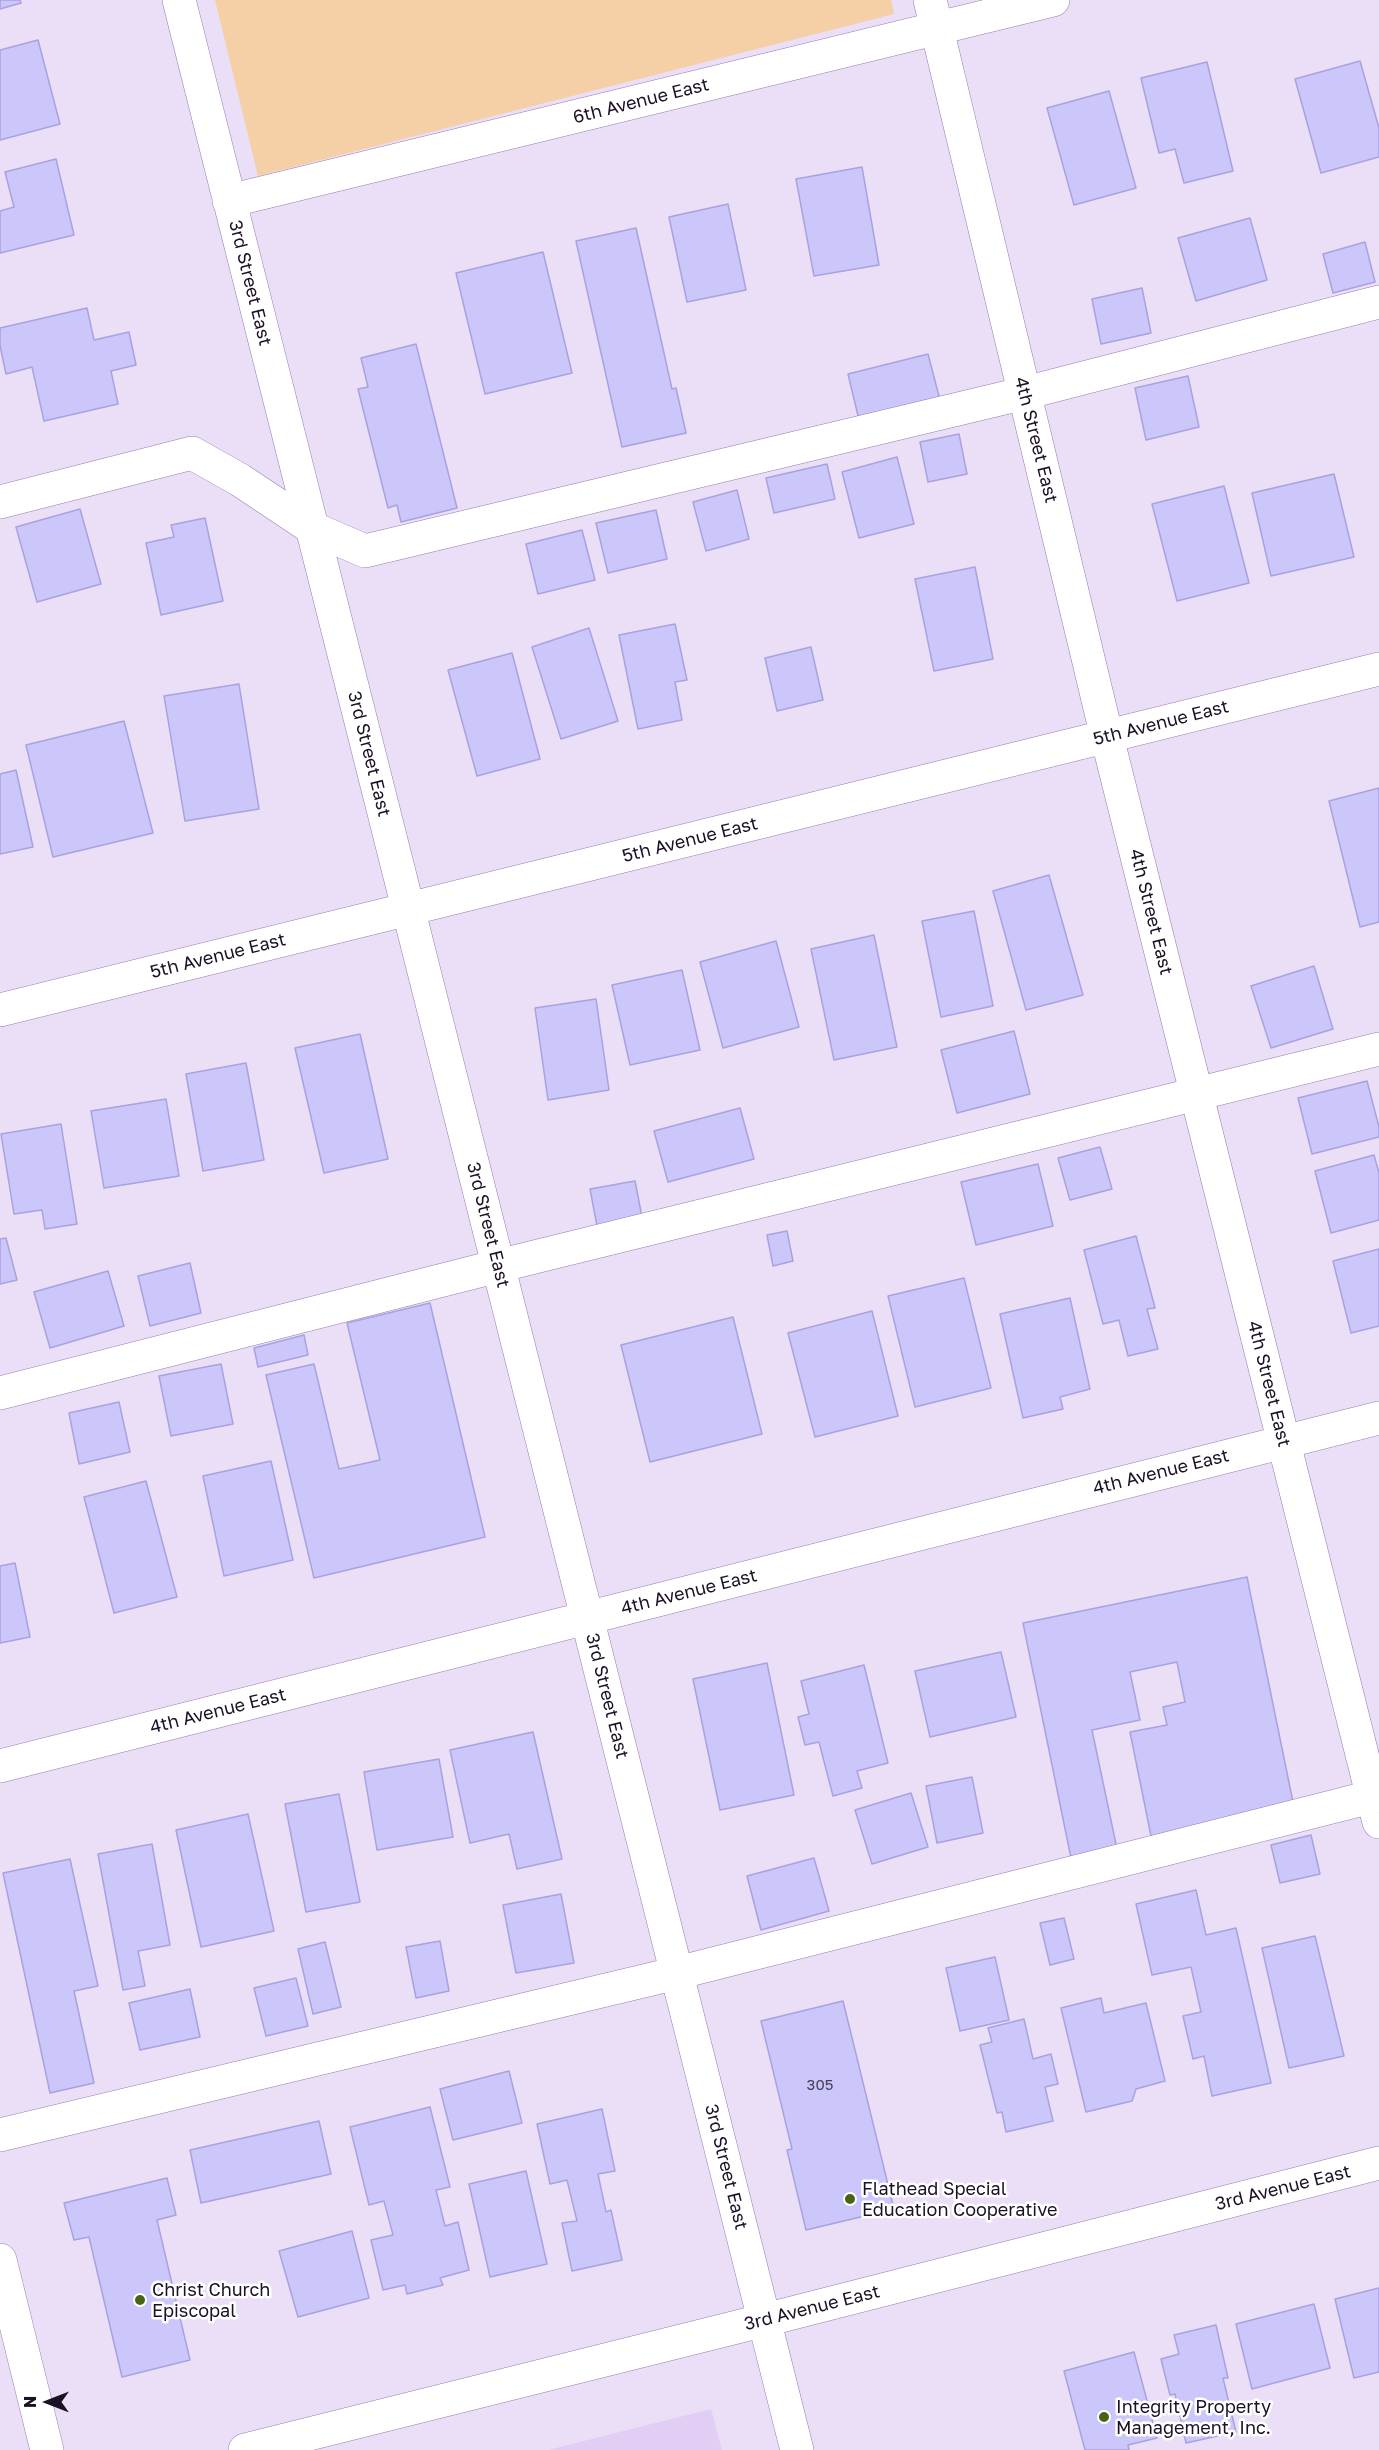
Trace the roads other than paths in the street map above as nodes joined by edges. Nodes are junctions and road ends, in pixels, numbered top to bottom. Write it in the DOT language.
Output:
graph roads {
  1 [pos="179,0"];
  2 [pos="1053,0"];
  3 [pos="934,15"];
  4 [pos="230,201"];
  5 [pos="1379,302"];
  6 [pos="1025,393"];
  7 [pos="0,502"];
  8 [pos="312,528"];
  9 [pos="1379,669"];
  10 [pos="1107,737"];
  11 [pos="408,909"];
  12 [pos="0,1010"];
  13 [pos="1379,1049"];
  14 [pos="1196,1094"];
  15 [pos="498,1266"];
  16 [pos="0,1393"];
  17 [pos="1379,1418"];
  18 [pos="1283,1441"];
  19 [pos="588,1618"];
  20 [pos="0,1766"];
  21 [pos="1377,1805"];
  22 [pos="677,1973"];
  23 [pos="0,2135"];
  24 [pos="1379,2163"];
  25 [pos="0,2260"];
  26 [pos="765,2320"];
  27 [pos="47,2450"];
  28 [pos="245,2450"];
  29 [pos="797,2450"];
  1 -- 4 [label="street, 3rd Street East"];
  2 -- 3 [label="street, 6th Avenue East"];
  3 -- 4 [label="street, 6th Avenue East"];
  3 -- 6 [label="street, 4th Street East"];
  4 -- 8 [label="street, 3rd Street East"];
  5 -- 6 [label="street"];
  6 -- 8 [label="street"];
  6 -- 10 [label="street, 4th Street East"];
  7 -- 8 [label="street"];
  8 -- 11 [label="street, 3rd Street East"];
  9 -- 10 [label="street, 5th Avenue East"];
  10 -- 11 [label="street, 5th Avenue East"];
  10 -- 14 [label="street, 4th Street East"];
  11 -- 12 [label="street, 5th Avenue East"];
  11 -- 15 [label="street, 3rd Street East"];
  13 -- 14 [label="street"];
  14 -- 15 [label="street"];
  14 -- 18 [label="street, 4th Street East"];
  15 -- 16 [label="street"];
  15 -- 19 [label="street, 3rd Street East"];
  17 -- 18 [label="street, 4th Avenue East"];
  18 -- 19 [label="street, 4th Avenue East"];
  18 -- 21 [label="street, 4th Street East"];
  19 -- 20 [label="street, 4th Avenue East"];
  19 -- 22 [label="street, 3rd Street East"];
  21 -- 22 [label="street"];
  22 -- 23 [label="street"];
  22 -- 26 [label="street, 3rd Street East"];
  24 -- 26 [label="street, 3rd Avenue East"];
  25 -- 27 [label="street"];
  26 -- 28 [label="street, 3rd Avenue East"];
  26 -- 29 [label="street, 3rd Street East"];
}
